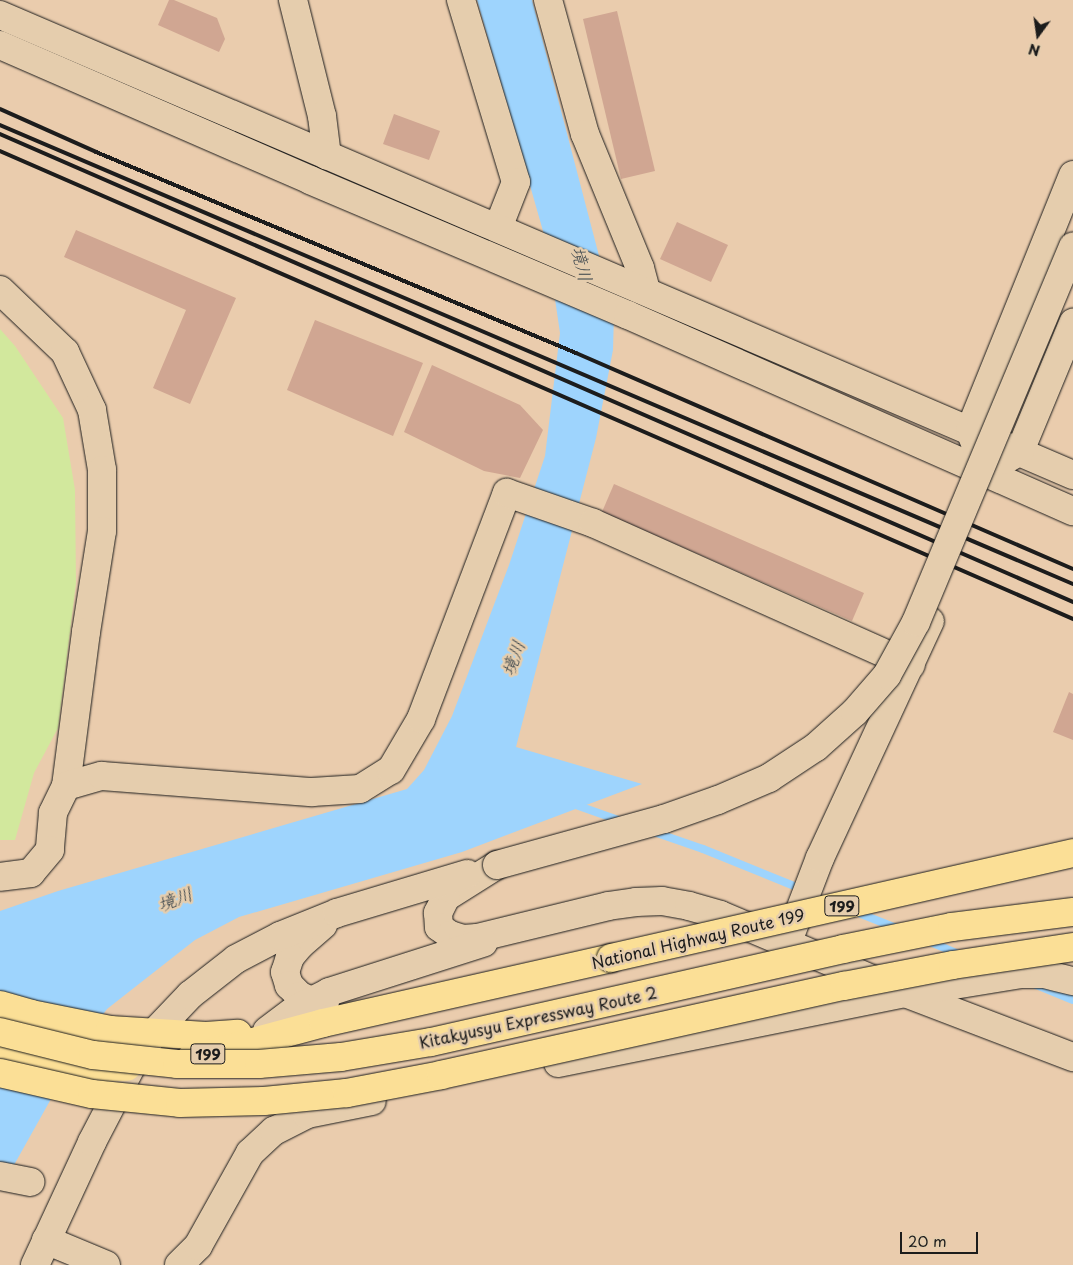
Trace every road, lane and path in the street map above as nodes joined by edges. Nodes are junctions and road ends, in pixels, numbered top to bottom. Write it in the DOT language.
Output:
graph roads {
  1 [pos="293,0"];
  2 [pos="461,0"];
  3 [pos="548,0"];
  4 [pos="0,15"];
  5 [pos="0,45"];
  6 [pos="328,156"];
  7 [pos="1073,175"];
  8 [pos="498,228"];
  9 [pos="1073,247"];
  10 [pos="0,290"];
  11 [pos="646,291"];
  12 [pos="1073,324"];
  13 [pos="970,430"];
  14 [pos="1020,451"];
  15 [pos="985,472"];
  16 [pos="1073,475"];
  17 [pos="1073,511"];
  18 [pos="930,621"];
  19 [pos="911,665"];
  20 [pos="66,786"];
  21 [pos="1073,853"];
  22 [pos="497,865"];
  23 [pos="0,877"];
  24 [pos="1073,912"];
  25 [pos="338,913"];
  26 [pos="538,924"];
  27 [pos="787,942"];
  28 [pos="1073,947"];
  29 [pos="1073,982"];
  30 [pos="905,993"];
  31 [pos="0,1005"];
  32 [pos="318,1012"];
  33 [pos="0,1032"];
  34 [pos="153,1034"];
  35 [pos="1073,1057"];
  36 [pos="0,1058"];
  37 [pos="131,1067"];
  38 [pos="0,1073"];
  39 [pos="0,1176"];
  40 [pos="30,1182"];
  41 [pos="46,1240"];
  42 [pos="35,1265"];
  43 [pos="106,1265"];
  44 [pos="180,1265"];
  1 -- 6 [label="street"];
  2 -- 8 [label="street"];
  3 -- 11 [label="street"];
  4 -- 6 [label="street"];
  5 -- 15 [label="street"];
  6 -- 8 [label="street"];
  7 -- 13 [label="street"];
  8 -- 11 [label="street"];
  9 -- 22 [label="street, bridge"];
  10 -- 20 [label="street"];
  11 -- 13 [label="street"];
  12 -- 14 [label="street"];
  13 -- 14 [label="street"];
  13 -- 15 [label="street"];
  14 -- 15 [label="street"];
  14 -- 16 [label="street"];
  15 -- 17 [label="street"];
  18 -- 19 [label="street"];
  19 -- 20 [label="street"];
  19 -- 27 [label="street"];
  20 -- 23 [label="street"];
  21 -- 32 [label="highway, National Highway Route 199 / 199, bridge"];
  22 -- 25 [label="street"];
  22 -- 26 [label="street"];
  24 -- 33 [label="highway, Kitakyusyu Expressway Route 2, bridge"];
  25 -- 32 [label="street"];
  25 -- 34 [label="street"];
  26 -- 27 [label="street"];
  26 -- 32 [label="street"];
  27 -- 30 [label="street"];
  28 -- 38 [label="highway, bridge"];
  29 -- 30 [label="street"];
  30 -- 35 [label="street"];
  30 -- 44 [label="street"];
  31 -- 34 [label="highway, National Highway Route 199 / 199"];
  32 -- 34 [label="highway, National Highway Route 199 / 199"];
  32 -- 37 [label="highway, National Highway Route 199 / 199"];
  34 -- 37 [label="street"];
  36 -- 37 [label="highway, National Highway Route 199 / 199"];
  37 -- 41 [label="street"];
  39 -- 40 [label="street"];
  41 -- 42 [label="street"];
  41 -- 43 [label="street"];
}
